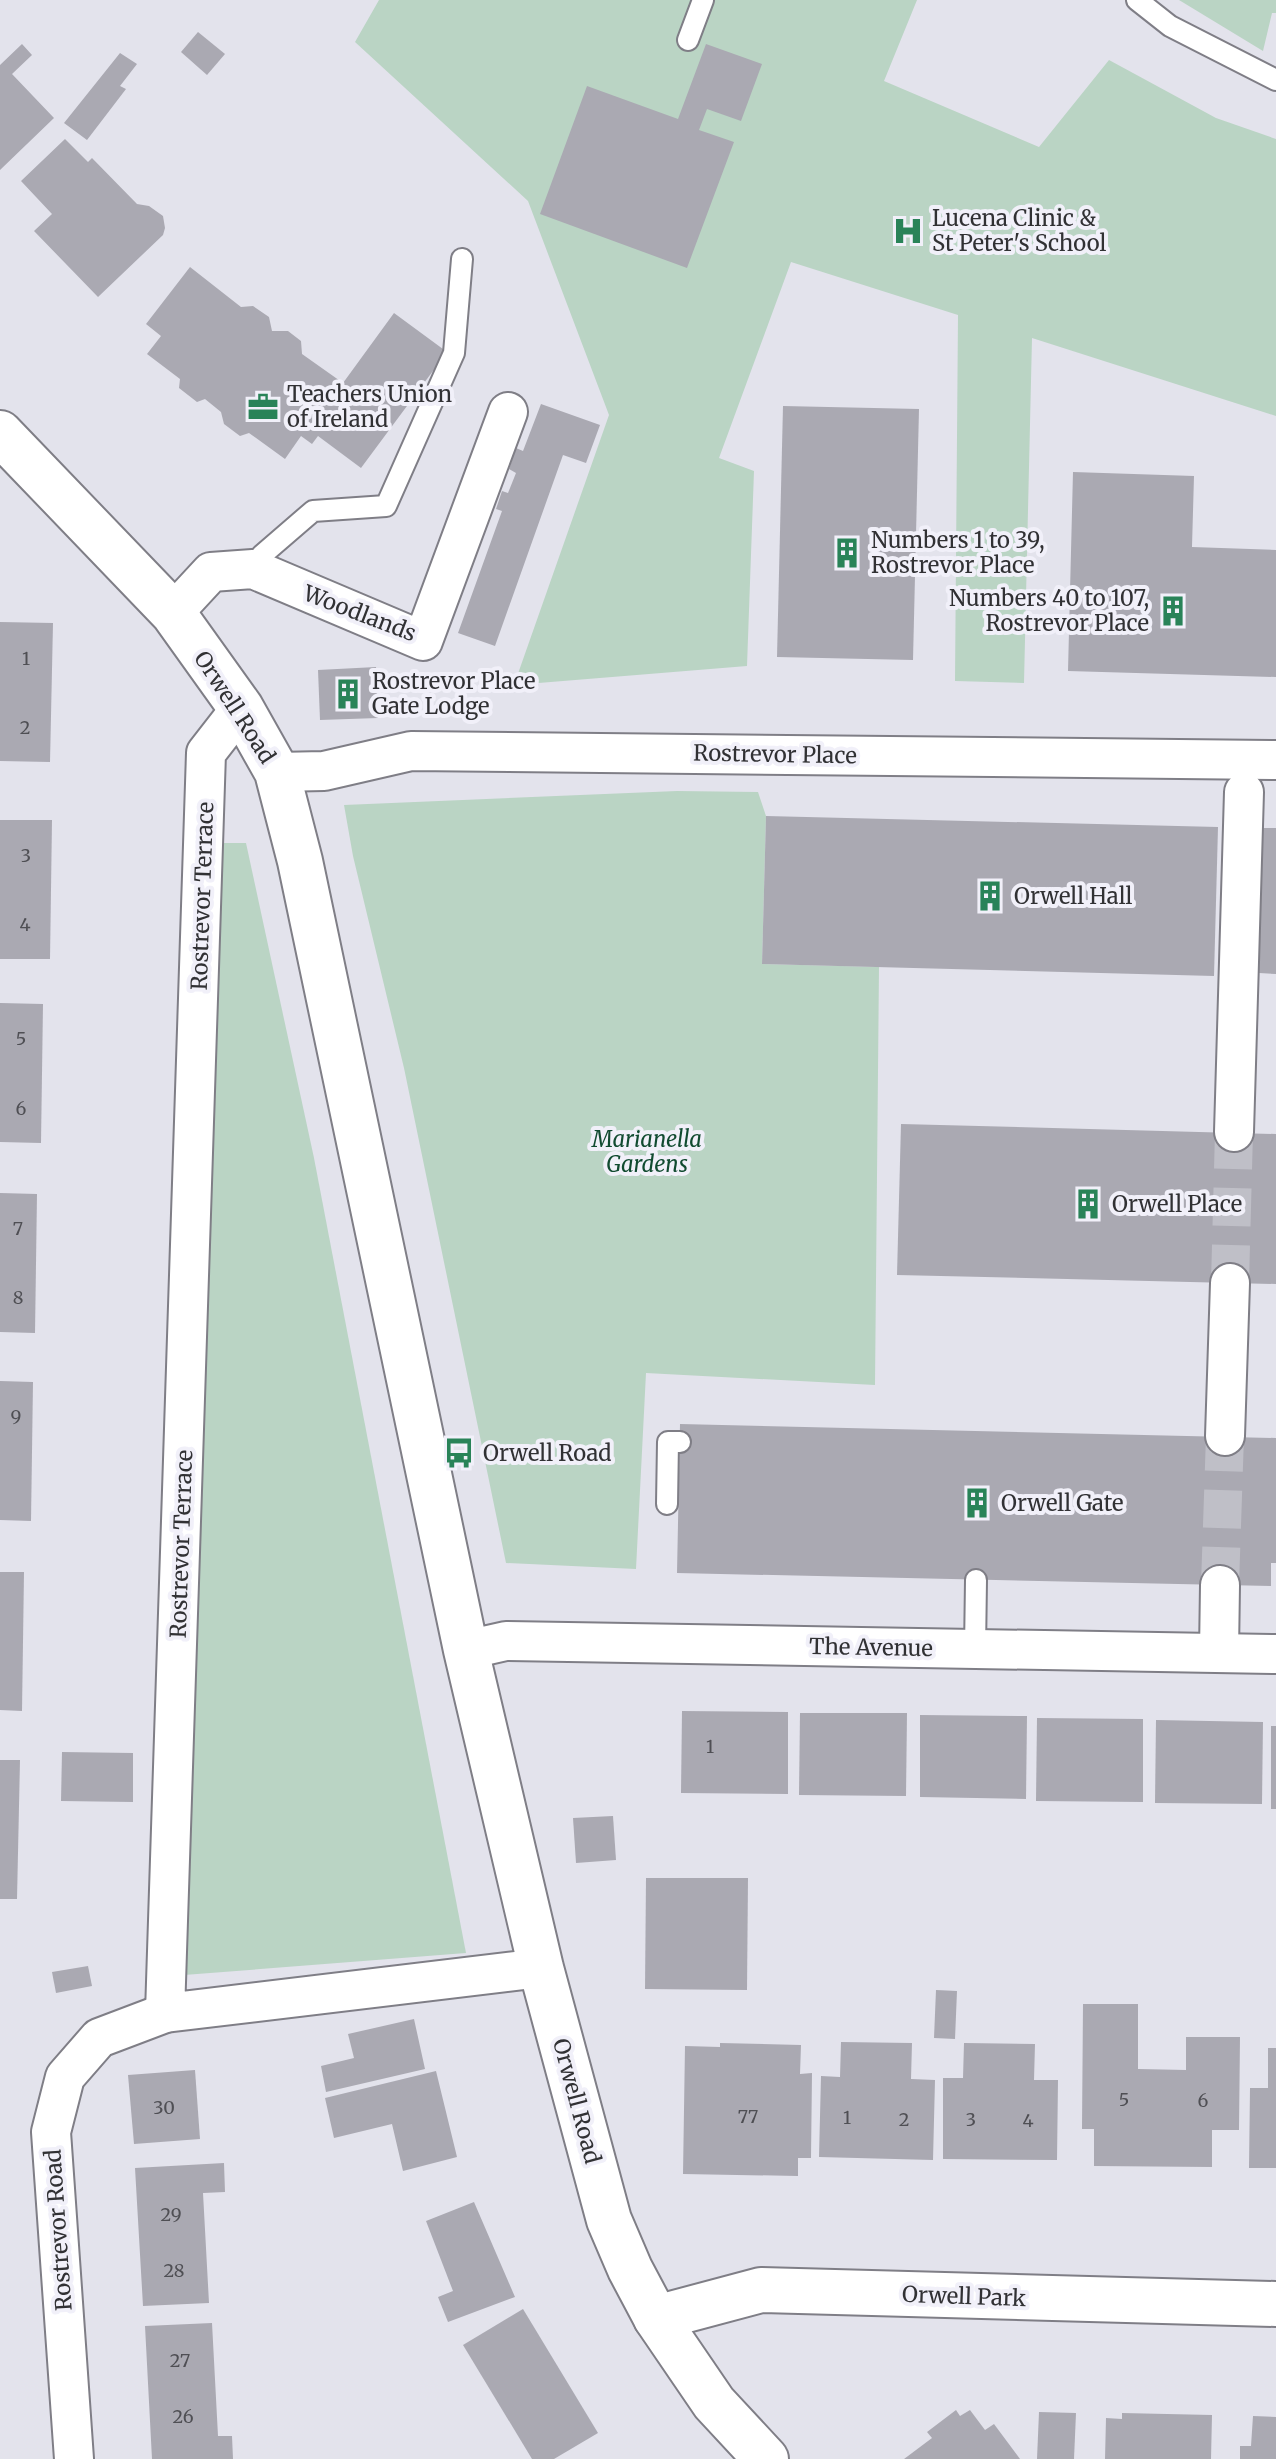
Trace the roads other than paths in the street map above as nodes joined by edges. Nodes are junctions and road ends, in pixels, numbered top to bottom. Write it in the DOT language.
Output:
graph roads {
  1 [pos="703,0"];
  2 [pos="1137,0"];
  3 [pos="688,40"];
  4 [pos="1276,80"];
  5 [pos="462,259"];
  6 [pos="508,412"];
  7 [pos="0,433"];
  8 [pos="253,569"];
  9 [pos="173,613"];
  10 [pos="241,708"];
  11 [pos="1276,760"];
  12 [pos="277,772"];
  13 [pos="1244,792"];
  14 [pos="1234,1132"];
  15 [pos="1230,1283"];
  16 [pos="1225,1436"];
  17 [pos="680,1442"];
  18 [pos="667,1504"];
  19 [pos="976,1580"];
  20 [pos="1220,1585"];
  21 [pos="466,1650"];
  22 [pos="975,1650"];
  23 [pos="1219,1652"];
  24 [pos="1276,1654"];
  25 [pos="541,1968"];
  26 [pos="165,2013"];
  27 [pos="1276,2304"];
  28 [pos="656,2318"];
  29 [pos="74,2459"];
  30 [pos="766,2459"];
  1 -- 3 [label="lane"];
  2 -- 4 [label="lane"];
  5 -- 8 [label="lane"];
  6 -- 8 [label="street, Woodlands"];
  7 -- 9 [label="street, Orwell Road"];
  8 -- 9 [label="street, Woodlands"];
  9 -- 10 [label="street, Orwell Road"];
  10 -- 12 [label="street, Orwell Road"];
  10 -- 26 [label="street, Rostrevor Terrace"];
  11 -- 12 [label="street, Rostrevor Place"];
  12 -- 21 [label="street, Orwell Road"];
  13 -- 14 [label="street"];
  15 -- 16 [label="street"];
  17 -- 18 [label="lane"];
  19 -- 22 [label="lane"];
  20 -- 23 [label="street"];
  21 -- 22 [label="street, The Avenue"];
  21 -- 25 [label="street, Orwell Road"];
  22 -- 23 [label="street, The Avenue"];
  23 -- 24 [label="street, The Avenue"];
  25 -- 26 [label="street"];
  25 -- 28 [label="street, Orwell Road"];
  26 -- 29 [label="street, Rostrevor Road"];
  27 -- 28 [label="street, Orwell Park"];
  28 -- 30 [label="street, Orwell Road"];
}
